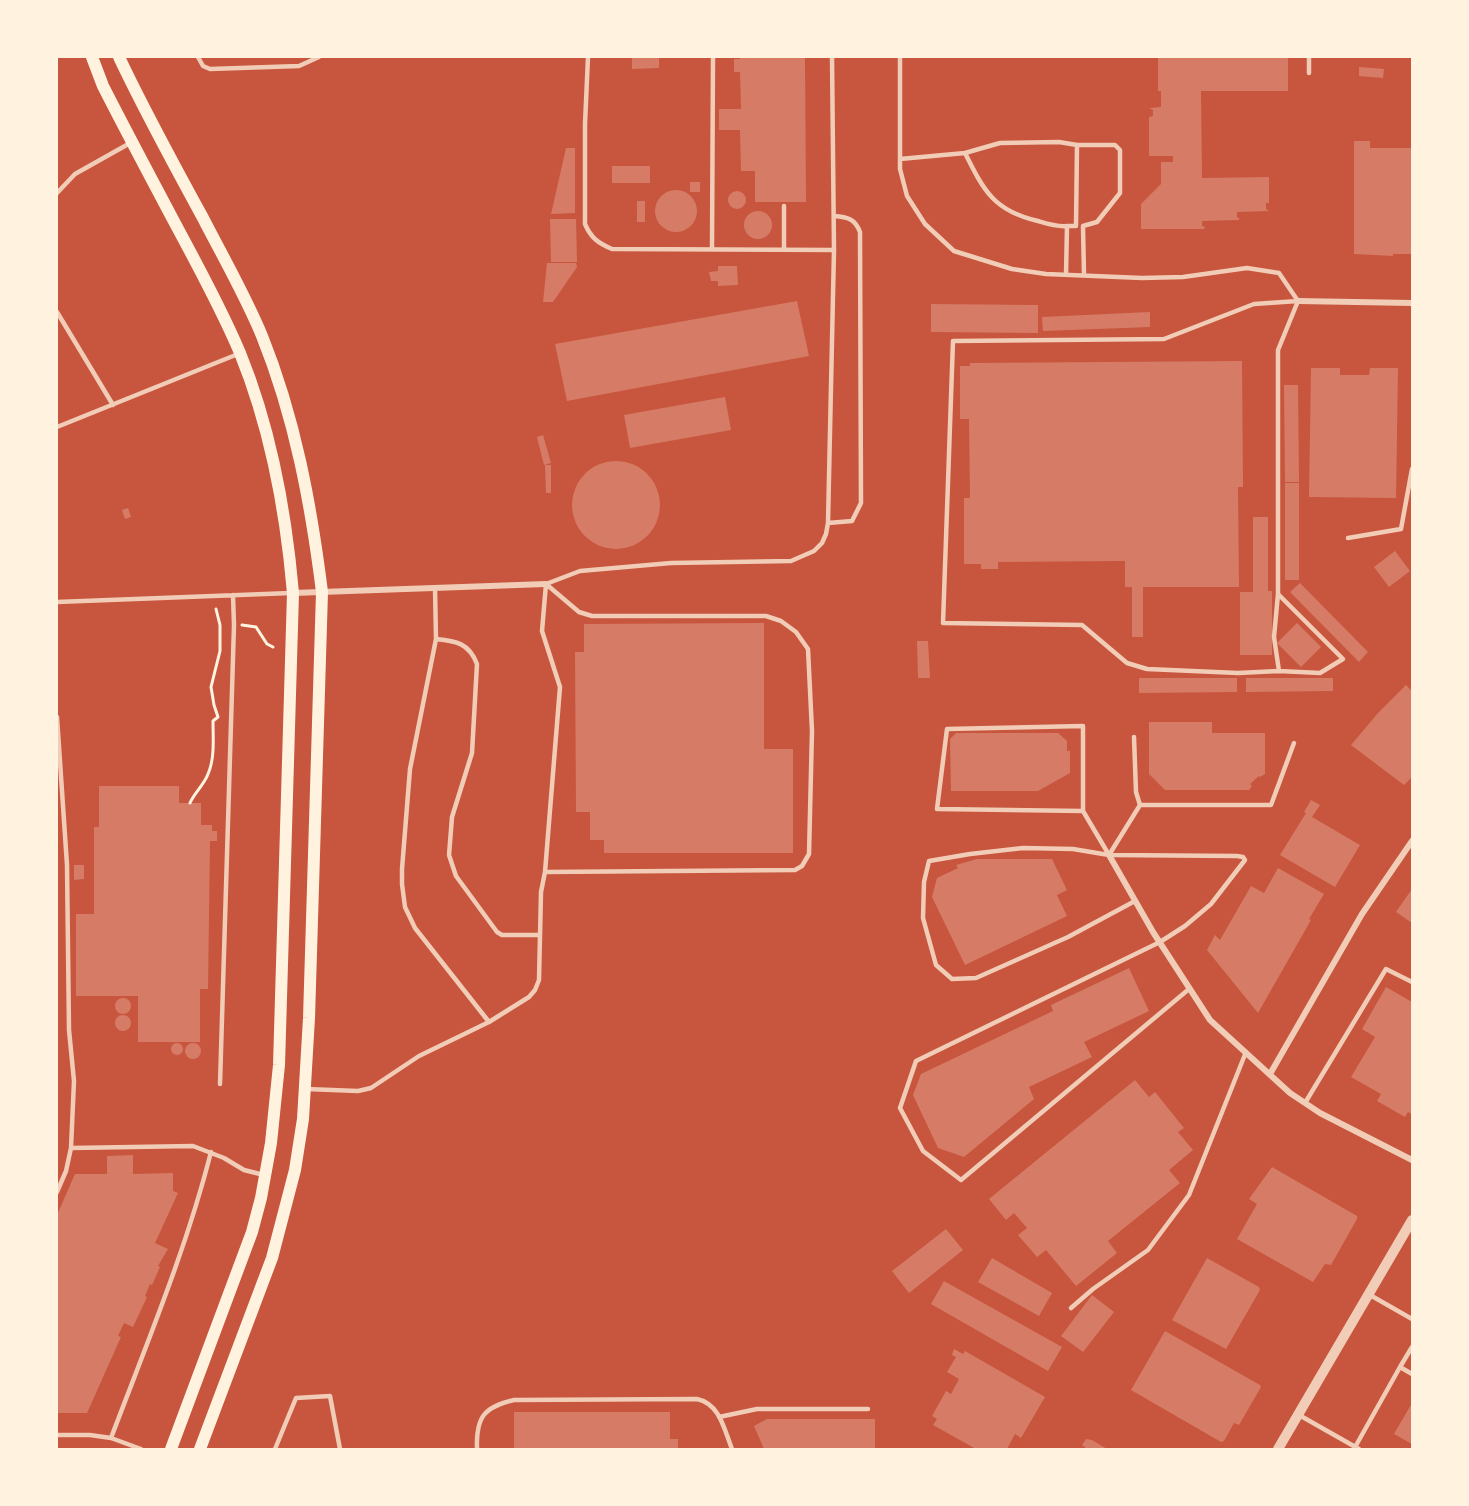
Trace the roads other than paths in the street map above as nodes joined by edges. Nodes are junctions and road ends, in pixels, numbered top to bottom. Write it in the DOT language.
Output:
graph roads {
  1 [pos="92,57"];
  2 [pos="120,57"];
  3 [pos="198,57"];
  4 [pos="319,57"];
  5 [pos="588,57"];
  6 [pos="713,57"];
  7 [pos="832,57"];
  8 [pos="900,57"];
  9 [pos="1309,57"];
  10 [pos="1309,73"];
  11 [pos="132,142"];
  12 [pos="1076,145"];
  13 [pos="965,153"];
  14 [pos="900,159"];
  15 [pos="57,193"];
  16 [pos="784,206"];
  17 [pos="834,216"];
  18 [pos="1066,226"];
  19 [pos="1076,226"];
  20 [pos="1083,226"];
  21 [pos="712,248"];
  22 [pos="784,249"];
  23 [pos="834,250"];
  24 [pos="1066,274"];
  25 [pos="1084,275"];
  26 [pos="1298,302"];
  27 [pos="1412,303"];
  28 [pos="57,312"];
  29 [pos="240,353"];
  30 [pos="113,405"];
  31 [pos="57,428"];
  32 [pos="1412,469"];
  33 [pos="828,523"];
  34 [pos="1348,538"];
  35 [pos="546,584"];
  36 [pos="435,588"];
  37 [pos="321,592"];
  38 [pos="293,593"];
  39 [pos="1278,594"];
  40 [pos="233,595"];
  41 [pos="57,602"];
  42 [pos="436,639"];
  43 [pos="1279,671"];
  44 [pos="57,717"];
  45 [pos="1134,737"];
  46 [pos="1294,743"];
  47 [pos="1140,805"];
  48 [pos="1083,811"];
  49 [pos="1412,841"];
  50 [pos="1109,855"];
  51 [pos="545,872"];
  52 [pos="1135,901"];
  53 [pos="540,936"];
  54 [pos="1160,942"];
  55 [pos="1412,982"];
  56 [pos="1190,988"];
  57 [pos="489,1022"];
  58 [pos="1246,1052"];
  59 [pos="1270,1074"];
  60 [pos="220,1084"];
  61 [pos="306,1089"];
  62 [pos="1305,1103"];
  63 [pos="71,1148"];
  64 [pos="211,1152"];
  65 [pos="1412,1161"];
  66 [pos="266,1175"];
  67 [pos="57,1192"];
  68 [pos="1412,1220"];
  69 [pos="1368,1293"];
  70 [pos="1071,1308"];
  71 [pos="1412,1319"];
  72 [pos="1412,1347"];
  73 [pos="1400,1367"];
  74 [pos="1412,1374"];
  75 [pos="868,1409"];
  76 [pos="1299,1415"];
  77 [pos="719,1417"];
  78 [pos="57,1435"];
  79 [pos="111,1438"];
  80 [pos="1356,1448"];
  81 [pos="141,1449"];
  82 [pos="171,1449"];
  83 [pos="200,1449"];
  84 [pos="275,1449"];
  85 [pos="339,1449"];
  86 [pos="477,1449"];
  87 [pos="732,1449"];
  88 [pos="1278,1449"];
  1 -- 11 [label="main road"];
  2 -- 37 [label="main road"];
  3 -- 4 [label="lane"];
  5 -- 21 [label="lane"];
  6 -- 21 [label="lane"];
  7 -- 17 [label="lane"];
  8 -- 14 [label="lane"];
  9 -- 10 [label="lane"];
  11 -- 15 [label="lane"];
  11 -- 29 [label="main road"];
  12 -- 13 [label="lane"];
  12 -- 19 [label="lane"];
  12 -- 20 [label="lane"];
  13 -- 14 [label="lane"];
  13 -- 18 [label="lane"];
  14 -- 24 [label="lane"];
  16 -- 22 [label="lane"];
  17 -- 23 [label="lane"];
  17 -- 33 [label="lane"];
  18 -- 19 [label="lane"];
  18 -- 24 [label="lane"];
  19 -- 20 [label="lane"];
  20 -- 25 [label="lane"];
  21 -- 22 [label="lane"];
  22 -- 23 [label="lane"];
  23 -- 33 [label="lane"];
  24 -- 25 [label="lane"];
  25 -- 26 [label="lane"];
  26 -- 27 [label="street"];
  26 -- 39 [label="lane"];
  26 -- 43 [label="lane"];
  28 -- 30 [label="lane"];
  29 -- 30 [label="lane"];
  29 -- 38 [label="main road"];
  30 -- 31 [label="lane"];
  32 -- 34 [label="lane"];
  33 -- 35 [label="lane"];
  35 -- 36 [label="street"];
  35 -- 51 [label="lane"];
  35 -- 51 [label="lane"];
  36 -- 37 [label="street"];
  36 -- 42 [label="lane"];
  37 -- 38 [label="street"];
  37 -- 61 [label="main road"];
  38 -- 40 [label="lane"];
  38 -- 66 [label="main road"];
  39 -- 43 [label="lane"];
  39 -- 43 [label="lane"];
  40 -- 41 [label="lane"];
  40 -- 60 [label="lane"];
  42 -- 53 [label="lane"];
  42 -- 57 [label="lane"];
  44 -- 63 [label="lane"];
  45 -- 47 [label="lane"];
  46 -- 47 [label="lane"];
  47 -- 50 [label="lane"];
  48 -- 48 [label="lane"];
  48 -- 50 [label="lane"];
  49 -- 59 [label="street"];
  50 -- 52 [label="street"];
  50 -- 52 [label="lane"];
  50 -- 54 [label="lane"];
  51 -- 53 [label="lane"];
  52 -- 54 [label="street"];
  53 -- 57 [label="lane"];
  54 -- 56 [label="street"];
  54 -- 56 [label="lane"];
  55 -- 62 [label="lane"];
  56 -- 58 [label="street"];
  57 -- 61 [label="lane"];
  58 -- 59 [label="street"];
  58 -- 70 [label="lane"];
  59 -- 62 [label="street"];
  61 -- 83 [label="main road"];
  62 -- 65 [label="street"];
  63 -- 64 [label="lane"];
  63 -- 67 [label="lane"];
  64 -- 66 [label="lane"];
  64 -- 79 [label="lane"];
  66 -- 82 [label="main road"];
  68 -- 69 [label="street"];
  69 -- 71 [label="lane"];
  69 -- 76 [label="street"];
  72 -- 73 [label="lane"];
  73 -- 74 [label="lane"];
  73 -- 80 [label="lane"];
  75 -- 77 [label="lane"];
  76 -- 80 [label="lane"];
  76 -- 88 [label="street"];
  77 -- 86 [label="lane"];
  77 -- 87 [label="lane"];
  78 -- 79 [label="lane"];
  79 -- 81 [label="lane"];
  84 -- 85 [label="lane"];
}
